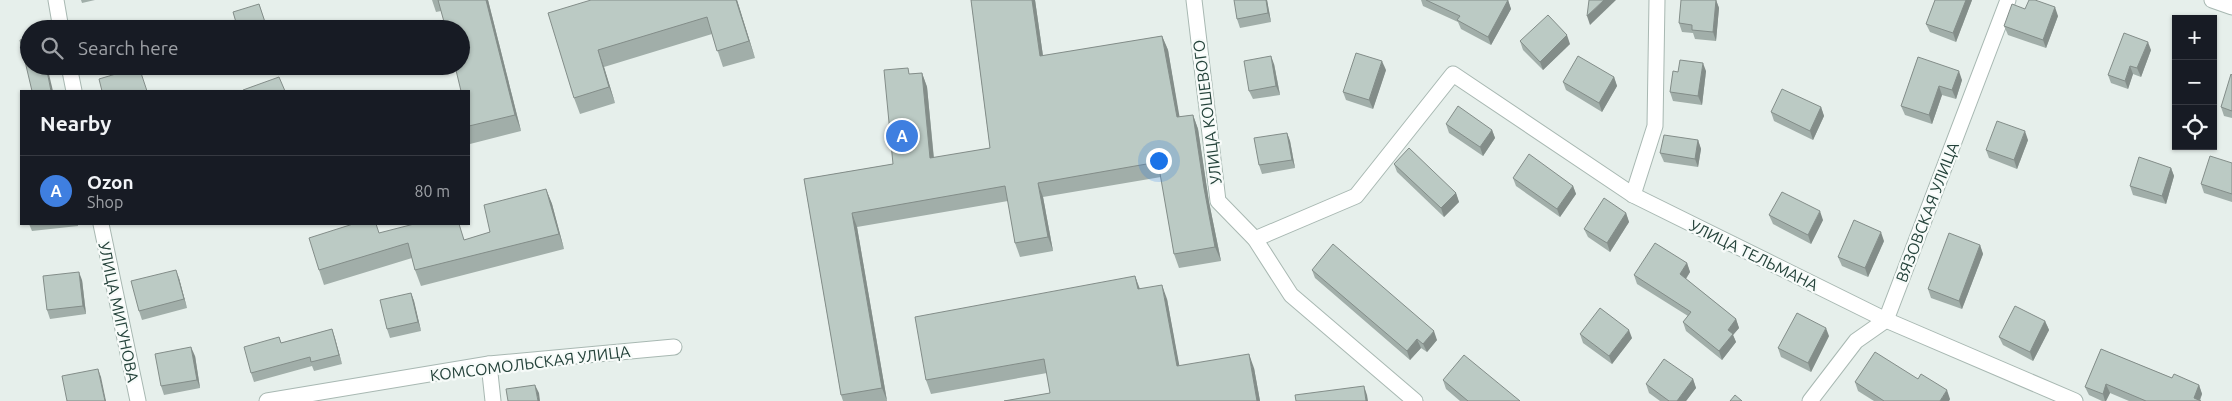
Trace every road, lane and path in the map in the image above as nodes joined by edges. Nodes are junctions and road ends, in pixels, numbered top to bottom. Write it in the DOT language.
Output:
graph roads {
  1 [pos="56,0"];
  2 [pos="1194,0"];
  3 [pos="1658,0"];
  4 [pos="2008,0"];
  5 [pos="2212,0"];
  6 [pos="2232,7"];
  7 [pos="60,20"];
  8 [pos="71,75"];
  9 [pos="74,90"];
  10 [pos="1633,195"];
  11 [pos="101,225"];
  12 [pos="1255,239"];
  13 [pos="1886,320"];
  14 [pos="674,347"];
  15 [pos="489,364"];
  16 [pos="138,401"];
  17 [pos="267,401"];
  18 [pos="493,401"];
  19 [pos="1415,401"];
  20 [pos="1810,401"];
  21 [pos="2075,401"];
  1 -- 7 [label="street"];
  2 -- 12 [label="street, УЛИЦА КОШЕВОГО"];
  3 -- 10 [label="street"];
  4 -- 13 [label="street, ВЯЗОВСКАЯ УЛИЦА"];
  5 -- 6 [label="street"];
  8 -- 9 [label="street"];
  10 -- 12 [label="street, УЛИЦА ТЕЛЬМАНА"];
  10 -- 13 [label="street, УЛИЦА ТЕЛЬМАНА"];
  11 -- 16 [label="street, УЛИЦА МИГУНОВА"];
  12 -- 19 [label="street, УЛИЦА КОШЕВОГО"];
  13 -- 20 [label="street"];
  13 -- 21 [label="street, УЛИЦА ТЕЛЬМАНА"];
  14 -- 15 [label="street, КОМСОМОЛЬСКАЯ УЛИЦА"];
  15 -- 17 [label="street, КОМСОМОЛЬСКАЯ УЛИЦА"];
  15 -- 18 [label="street"];
}
